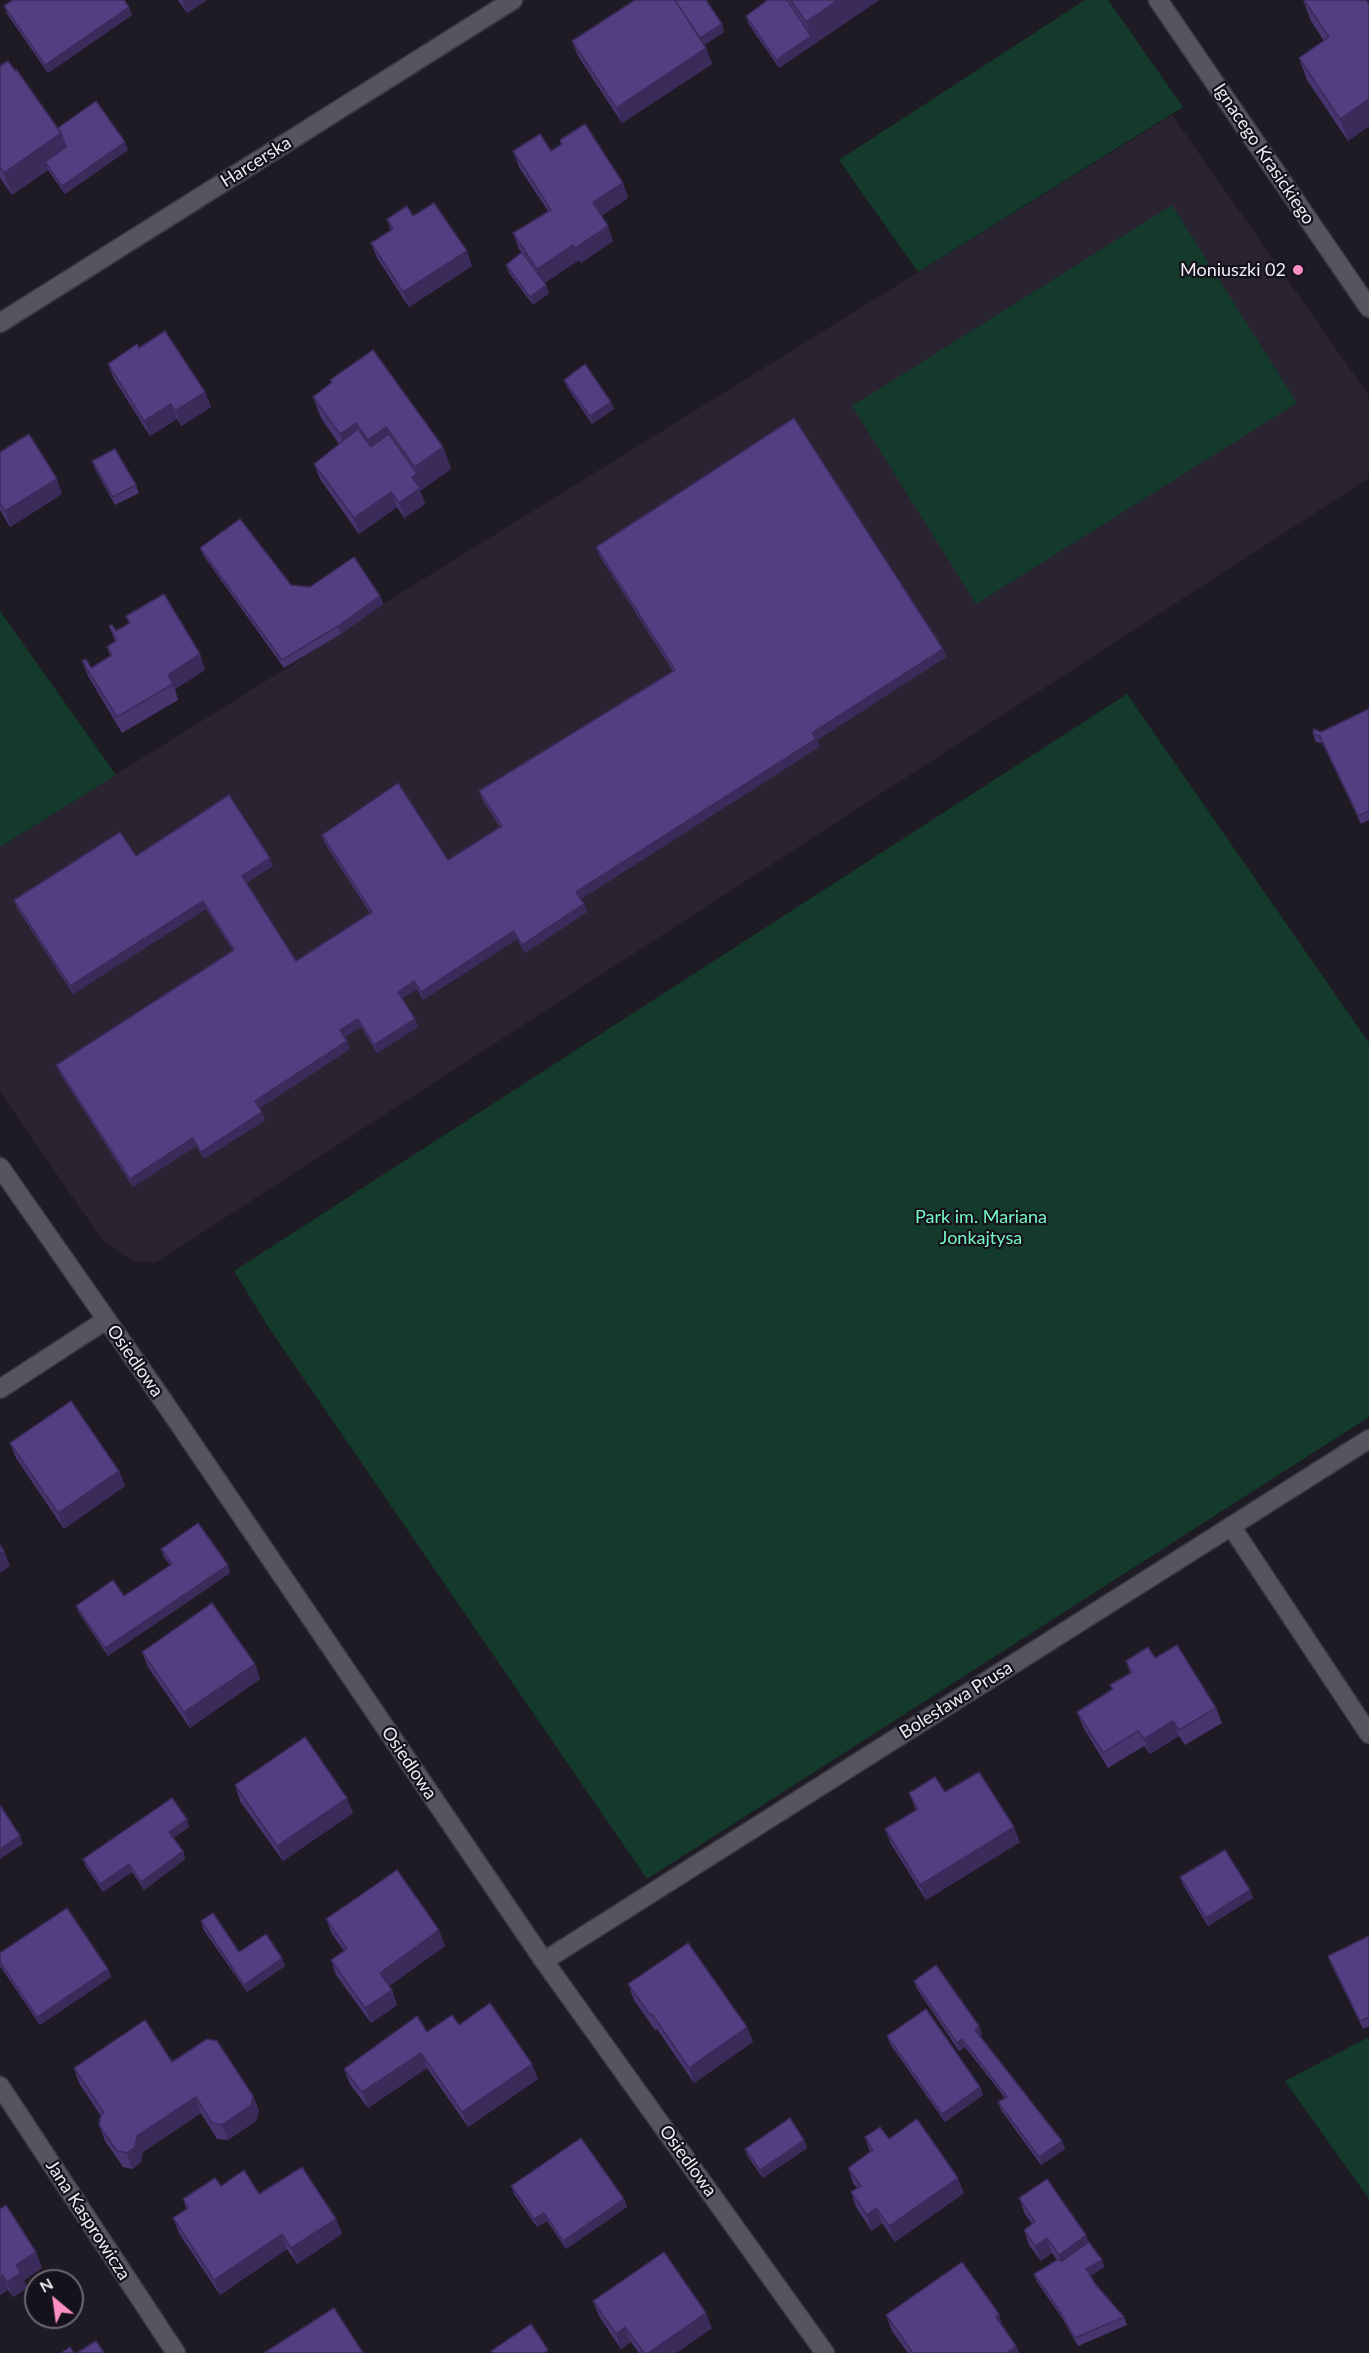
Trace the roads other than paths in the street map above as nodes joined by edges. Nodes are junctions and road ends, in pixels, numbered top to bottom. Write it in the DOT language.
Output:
graph roads {
  1 [pos="513,0"];
  2 [pos="1158,0"];
  3 [pos="1369,308"];
  4 [pos="0,323"];
  5 [pos="0,1167"];
  6 [pos="106,1320"];
  7 [pos="0,1389"];
  8 [pos="1369,1439"];
  9 [pos="1231,1526"];
  10 [pos="1369,1734"];
  11 [pos="544,1960"];
  12 [pos="0,2086"];
  13 [pos="176,2353"];
  14 [pos="825,2353"];
  1 -- 4 [label="street, Harcerska"];
  2 -- 3 [label="street, Ignacego Krasickiego"];
  5 -- 6 [label="street, Osiedlowa"];
  6 -- 7 [label="street"];
  6 -- 11 [label="street, Osiedlowa"];
  8 -- 9 [label="street, Bolesława Prusa"];
  9 -- 10 [label="street"];
  9 -- 11 [label="street, Bolesława Prusa"];
  11 -- 14 [label="street, Osiedlowa"];
  12 -- 13 [label="street, Jana Kasprowicza"];
}
